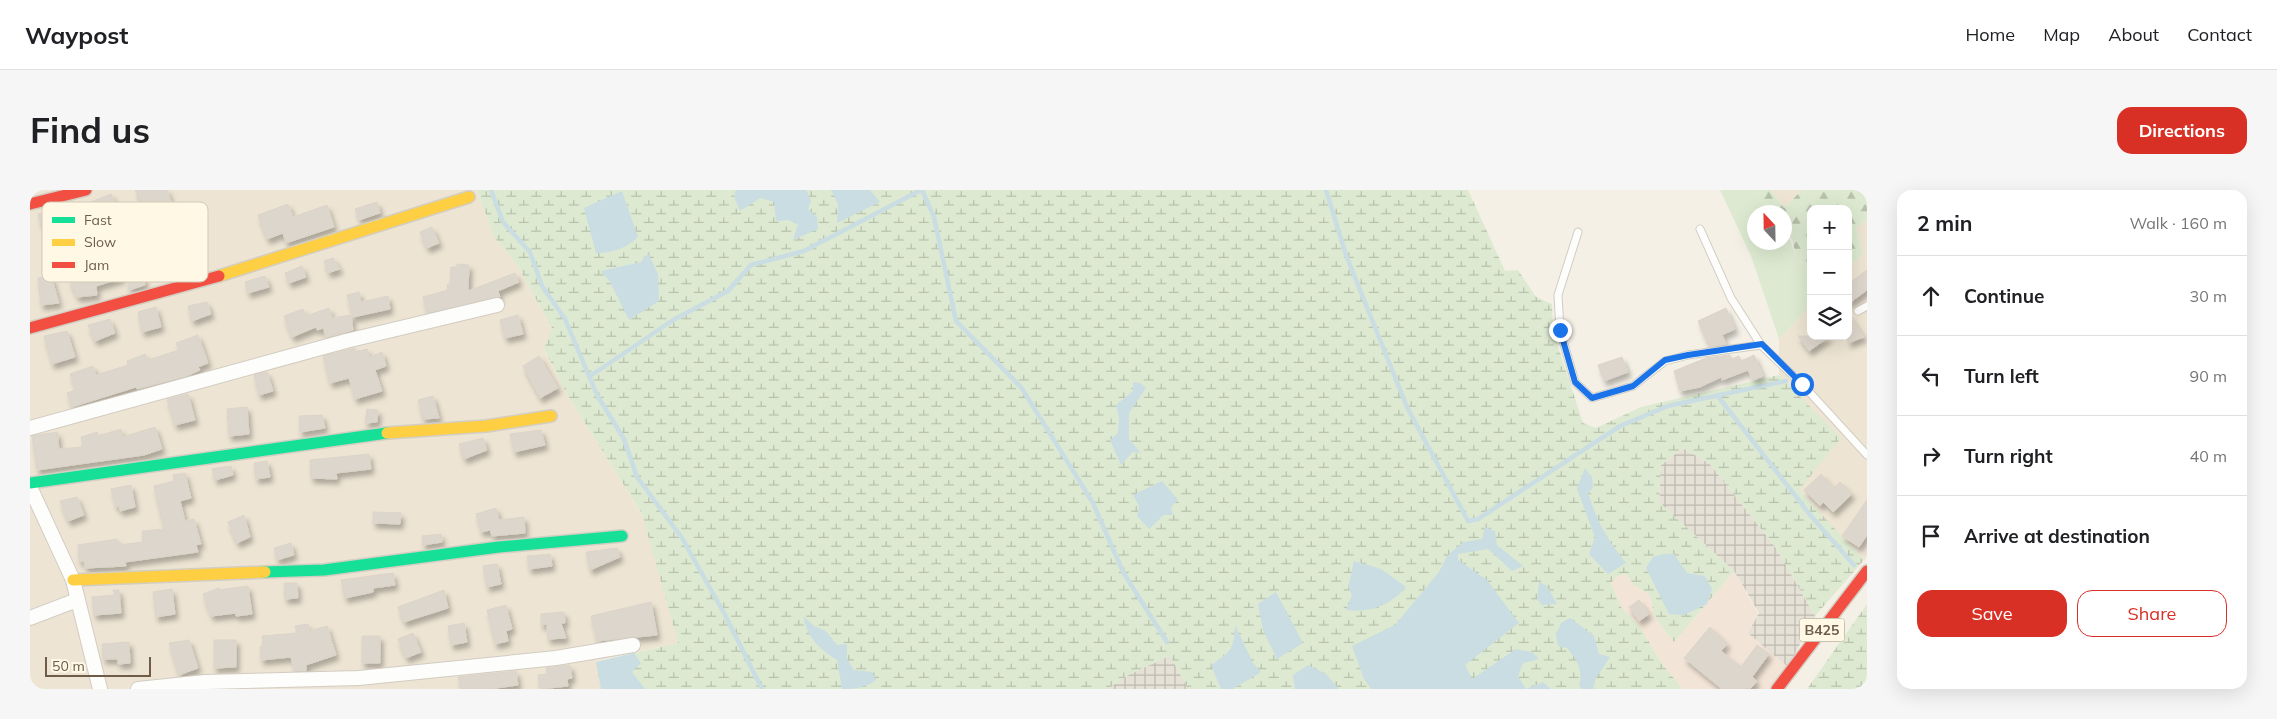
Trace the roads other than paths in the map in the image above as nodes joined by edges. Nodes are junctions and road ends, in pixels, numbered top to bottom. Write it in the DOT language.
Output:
graph roads {
  1 [pos="86,190"];
  2 [pos="469,197"];
  3 [pos="30,204"];
  4 [pos="1700,230"];
  5 [pos="1578,232"];
  6 [pos="208,280"];
  7 [pos="202,282"];
  8 [pos="497,305"];
  9 [pos="1867,306"];
  10 [pos="1858,311"];
  11 [pos="30,328"];
  12 [pos="1762,344"];
  13 [pos="550,416"];
  14 [pos="30,428"];
  15 [pos="1867,455"];
  16 [pos="30,485"];
  17 [pos="33,503"];
  18 [pos="622,536"];
  19 [pos="1867,571"];
  20 [pos="73,580"];
  21 [pos="77,600"];
  22 [pos="30,618"];
  23 [pos="633,645"];
  24 [pos="100,689"];
  25 [pos="138,689"];
  26 [pos="1777,689"];
  1 -- 3 [label="street"];
  2 -- 6 [label="street"];
  4 -- 12 [label="lane"];
  5 -- 12 [label="lane"];
  7 -- 11 [label="street"];
  8 -- 14 [label="street"];
  9 -- 10 [label="lane"];
  12 -- 15 [label="lane"];
  13 -- 16 [label="street"];
  16 -- 17 [label="street"];
  17 -- 20 [label="street"];
  18 -- 20 [label="street"];
  19 -- 26 [label="street, B425"];
  20 -- 21 [label="street"];
  21 -- 22 [label="street"];
  21 -- 24 [label="street"];
  23 -- 25 [label="street"];
}
